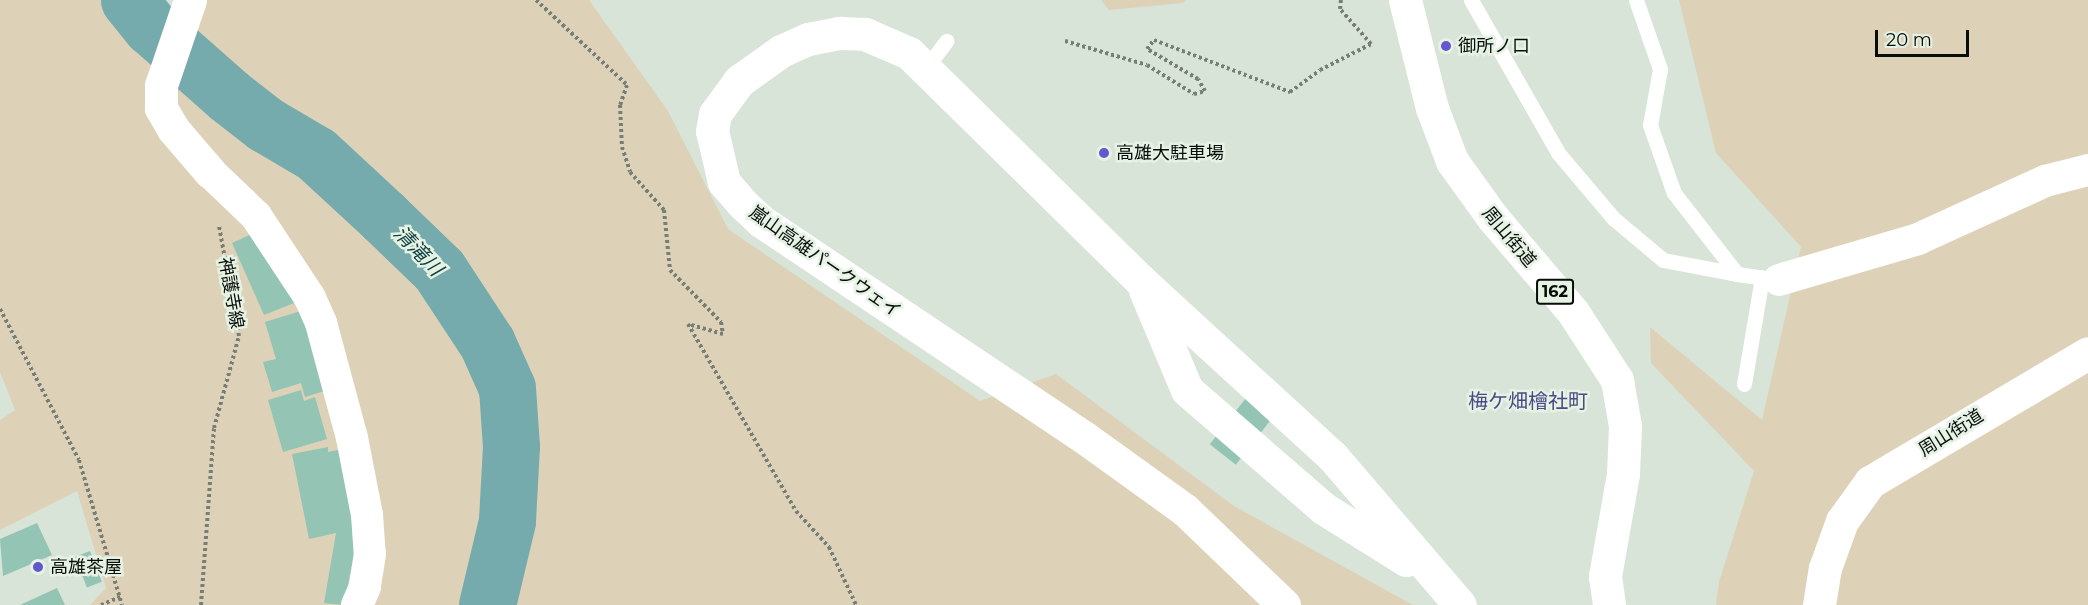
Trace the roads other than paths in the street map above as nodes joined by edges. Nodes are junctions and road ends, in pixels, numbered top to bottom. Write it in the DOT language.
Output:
graph roads {
  1 [pos="1405,0"];
  2 [pos="1471,0"];
  3 [pos="1636,0"];
  4 [pos="190,4"];
  5 [pos="946,42"];
  6 [pos="926,68"];
  7 [pos="2088,170"];
  8 [pos="210,172"];
  9 [pos="1737,274"];
  10 [pos="1771,279"];
  11 [pos="1141,281"];
  12 [pos="2088,353"];
  13 [pos="1744,384"];
  14 [pos="1431,575"];
  15 [pos="357,605"];
  16 [pos="1284,605"];
  17 [pos="1460,605"];
  18 [pos="1609,605"];
  19 [pos="1819,605"];
  1 -- 18 [label="main road, 周山街道 / 162"];
  2 -- 9 [label="lane"];
  3 -- 9 [label="lane"];
  4 -- 8 [label="main road"];
  5 -- 6 [label="lane"];
  6 -- 11 [label="main road, 嵐山高雄パークウェイ"];
  6 -- 16 [label="main road, 嵐山高雄パークウェイ"];
  7 -- 10 [label="street"];
  8 -- 15 [label="street"];
  9 -- 10 [label="lane"];
  10 -- 13 [label="lane"];
  11 -- 14 [label="main road, 嵐山高雄パークウェイ"];
  11 -- 14 [label="main road, 嵐山高雄パークウェイ"];
  12 -- 19 [label="main road, 周山街道"];
  14 -- 17 [label="main road, 嵐山高雄パークウェイ"];
}
